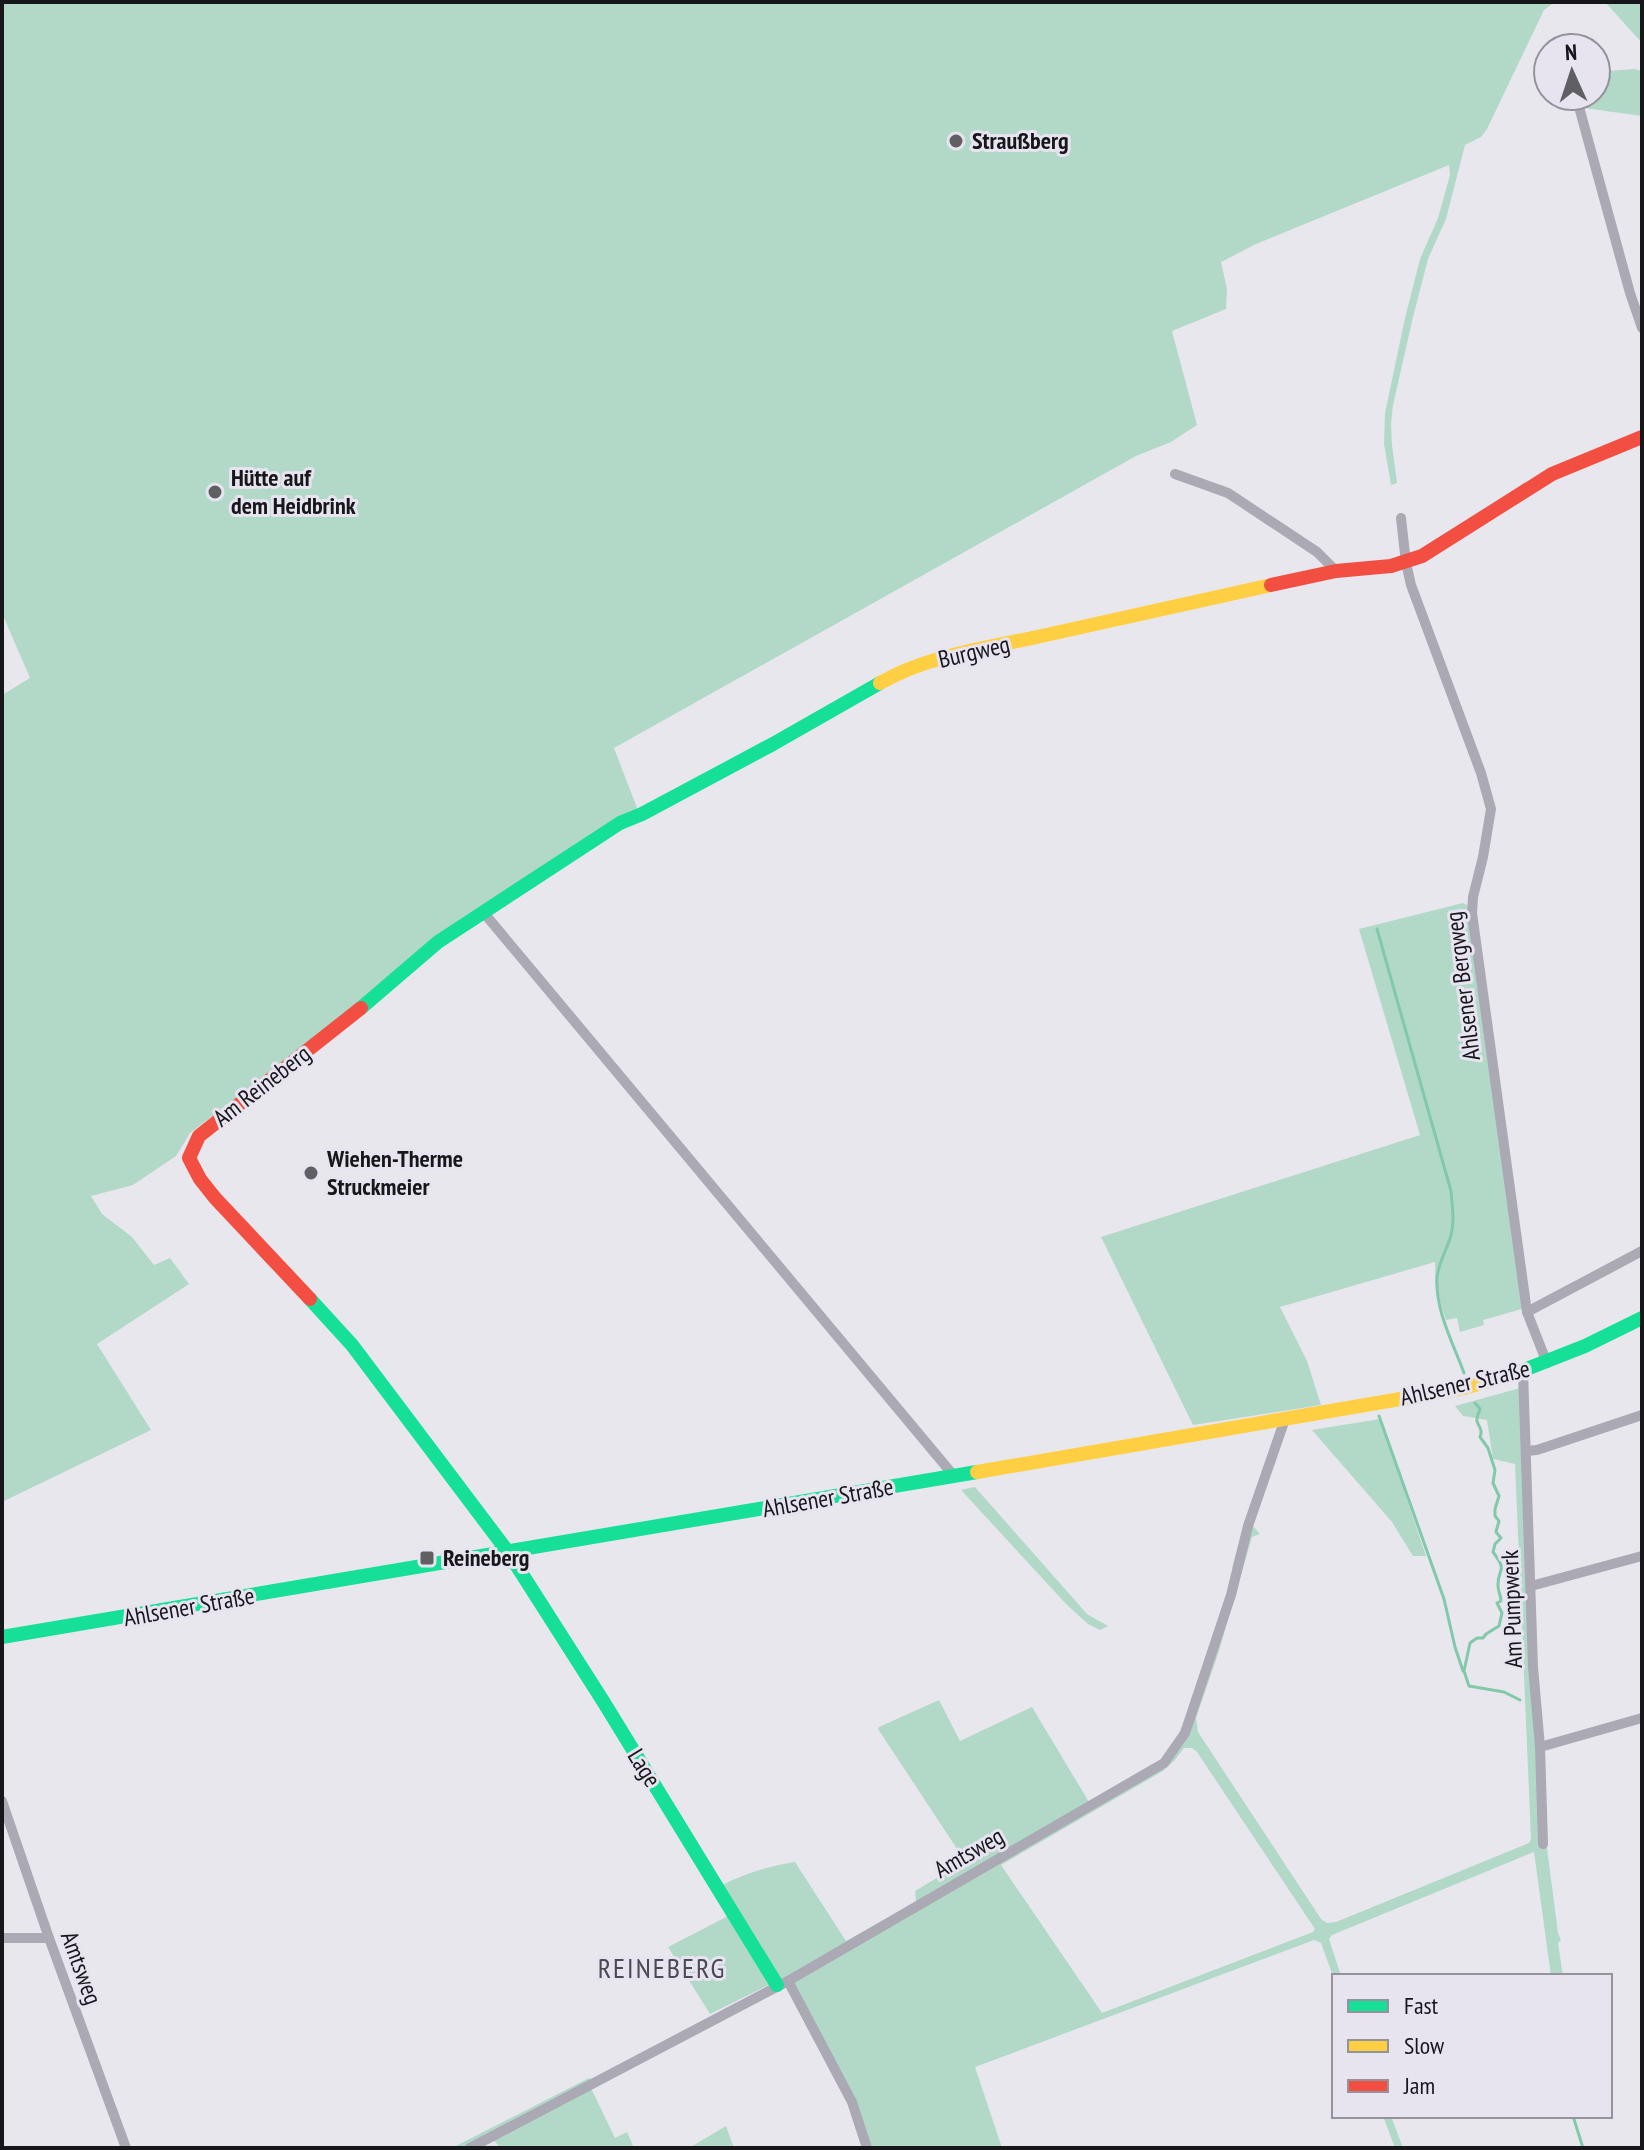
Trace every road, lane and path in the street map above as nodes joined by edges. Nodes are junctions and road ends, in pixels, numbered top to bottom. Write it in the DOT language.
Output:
graph roads {
  1 [pos="1580,112"];
  2 [pos="1642,328"];
  3 [pos="1642,437"];
  4 [pos="1175,474"];
  5 [pos="1401,518"];
  6 [pos="1406,563"];
  7 [pos="1336,571"];
  8 [pos="642,814"];
  9 [pos="484,913"];
  10 [pos="1642,1251"];
  11 [pos="1527,1312"];
  12 [pos="1642,1318"];
  13 [pos="1547,1363"];
  14 [pos="1523,1372"];
  15 [pos="1642,1415"];
  16 [pos="1285,1419"];
  17 [pos="1526,1451"];
  18 [pos="954,1476"];
  19 [pos="508,1552"];
  20 [pos="1642,1556"];
  21 [pos="1531,1586"];
  22 [pos="2,1637"];
  23 [pos="1642,1718"];
  24 [pos="1540,1747"];
  25 [pos="2,1801"];
  26 [pos="1543,1844"];
  27 [pos="2,1938"];
  28 [pos="49,1938"];
  29 [pos="782,1983"];
  30 [pos="126,2148"];
  31 [pos="470,2148"];
  32 [pos="867,2148"];
  1 -- 2 [label="street"];
  3 -- 6 [label="street, Burgweg"];
  4 -- 7 [label="street"];
  5 -- 6 [label="street, Ahlsener Bergweg"];
  6 -- 7 [label="street, Burgweg"];
  6 -- 11 [label="street, Ahlsener Bergweg"];
  7 -- 8 [label="street, Burgweg"];
  8 -- 9 [label="street, Am Reineberg"];
  9 -- 18 [label="street"];
  9 -- 19 [label="street, Am Reineberg"];
  10 -- 11 [label="street"];
  11 -- 13 [label="street, Ahlsener Bergweg"];
  12 -- 13 [label="street, Ahlsener Straße"];
  13 -- 14 [label="street, Ahlsener Straße"];
  14 -- 16 [label="street, Ahlsener Straße"];
  14 -- 17 [label="street, Am Pumpwerk"];
  15 -- 17 [label="street"];
  16 -- 18 [label="street, Ahlsener Straße"];
  16 -- 29 [label="street, Amtsweg"];
  17 -- 21 [label="street, Am Pumpwerk"];
  18 -- 19 [label="street, Ahlsener Straße"];
  19 -- 22 [label="street, Ahlsener Straße"];
  19 -- 29 [label="street, Lage"];
  20 -- 21 [label="street"];
  21 -- 24 [label="street, Am Pumpwerk"];
  23 -- 24 [label="street"];
  24 -- 26 [label="street, Am Pumpwerk"];
  25 -- 28 [label="street, Amtsweg"];
  27 -- 28 [label="street"];
  28 -- 30 [label="street, Amtsweg"];
  29 -- 31 [label="street, Amtsweg"];
  29 -- 32 [label="street, Lage"];
}
